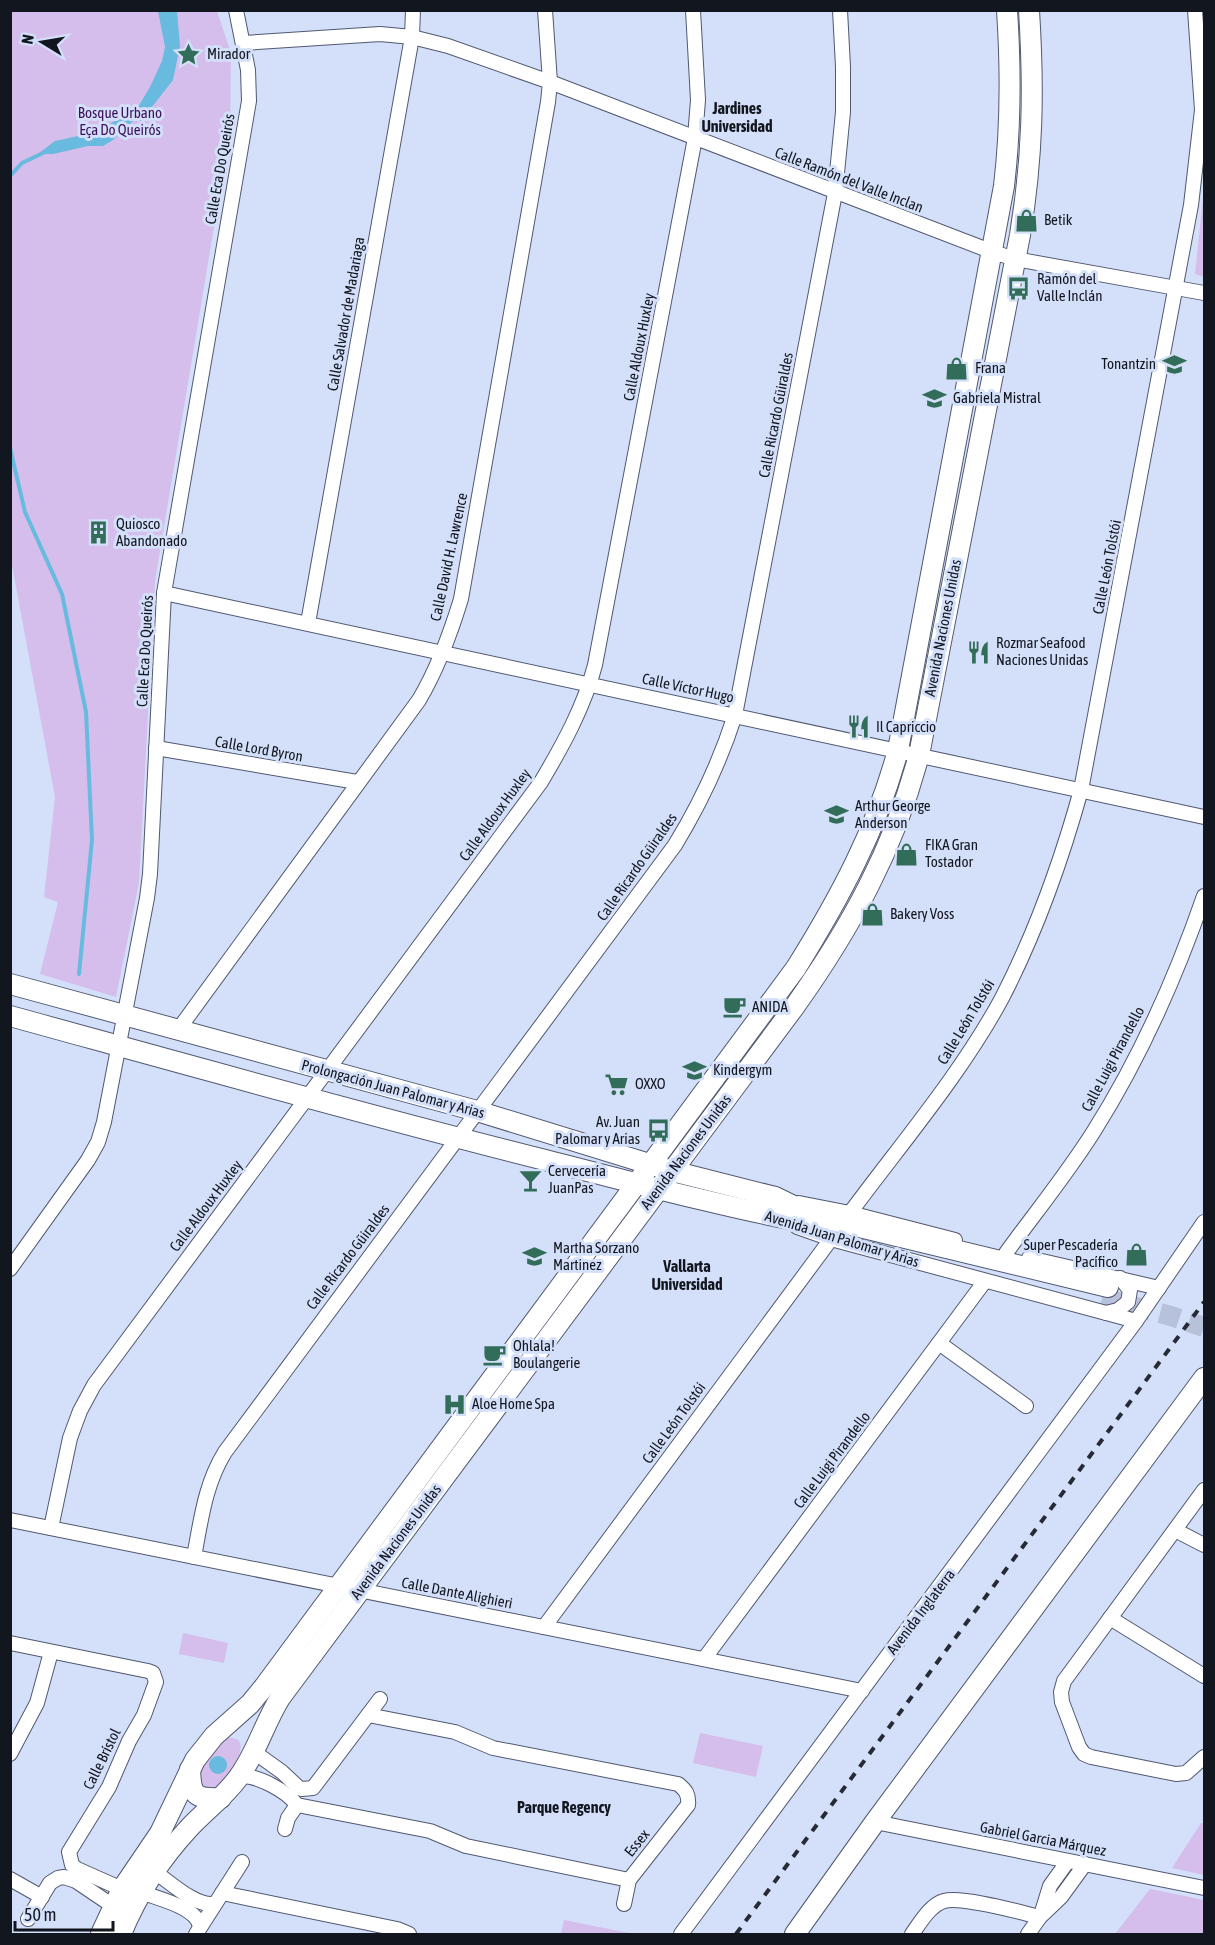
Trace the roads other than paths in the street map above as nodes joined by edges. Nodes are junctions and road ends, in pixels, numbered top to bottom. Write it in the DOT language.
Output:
graph roads {
  1 [pos="236,10"];
  2 [pos="413,10"];
  3 [pos="545,10"];
  4 [pos="693,10"];
  5 [pos="840,10"];
  6 [pos="1007,10"];
  7 [pos="1029,10"];
  8 [pos="1195,10"];
  9 [pos="1200,26"];
  10 [pos="412,38"];
  11 [pos="244,43"];
  12 [pos="550,82"];
  13 [pos="1204,112"];
  14 [pos="695,138"];
  15 [pos="835,193"];
  16 [pos="993,252"];
  17 [pos="1015,259"];
  18 [pos="1177,288"];
  19 [pos="1204,293"];
  20 [pos="164,593"];
  21 [pos="308,623"];
  22 [pos="443,653"];
  23 [pos="590,684"];
  24 [pos="735,715"];
  25 [pos="156,748"];
  26 [pos="898,750"];
  27 [pos="919,755"];
  28 [pos="357,782"];
  29 [pos="1081,790"];
  30 [pos="1204,817"];
  31 [pos="1204,896"];
  32 [pos="10,984"];
  33 [pos="10,1016"];
  34 [pos="125,1016"];
  35 [pos="178,1030"];
  36 [pos="119,1046"];
  37 [pos="327,1071"];
  38 [pos="307,1097"];
  39 [pos="477,1111"];
  40 [pos="458,1138"];
  41 [pos="650,1164"];
  42 [pos="672,1171"];
  43 [pos="636,1184"];
  44 [pos="657,1190"];
  45 [pos="775,1197"];
  46 [pos="754,1212"];
  47 [pos="850,1213"];
  48 [pos="1204,1222"];
  49 [pos="831,1239"];
  50 [pos="1006,1253"];
  51 [pos="10,1269"];
  52 [pos="985,1281"];
  53 [pos="1159,1288"];
  54 [pos="1109,1294"];
  55 [pos="1136,1321"];
  56 [pos="939,1343"];
  57 [pos="1204,1378"];
  58 [pos="1026,1406"];
  59 [pos="1204,1490"];
  60 [pos="10,1520"];
  61 [pos="51,1528"];
  62 [pos="1175,1530"];
  63 [pos="1204,1545"];
  64 [pos="194,1557"];
  65 [pos="339,1586"];
  66 [pos="360,1590"];
  67 [pos="1110,1618"];
  68 [pos="544,1627"];
  69 [pos="10,1643"];
  70 [pos="51,1652"];
  71 [pos="704,1659"];
  72 [pos="1204,1676"];
  73 [pos="862,1691"];
  74 [pos="380,1699"];
  75 [pos="368,1714"];
  76 [pos="229,1723"];
  77 [pos="255,1748"];
  78 [pos="10,1754"];
  79 [pos="1204,1756"];
  80 [pos="190,1769"];
  81 [pos="240,1776"];
  82 [pos="221,1798"];
  83 [pos="297,1805"];
  84 [pos="875,1822"];
  85 [pos="285,1829"];
  86 [pos="1068,1861"];
  87 [pos="242,1862"];
  88 [pos="1085,1864"];
  89 [pos="155,1872"];
  90 [pos="10,1879"];
  91 [pos="629,1880"];
  92 [pos="1204,1888"];
  93 [pos="141,1892"];
  94 [pos="42,1897"];
  95 [pos="218,1899"];
  96 [pos="121,1904"];
  97 [pos="624,1904"];
  98 [pos="1040,1917"];
  99 [pos="28,1919"];
  100 [pos="198,1930"];
  101 [pos="101,1935"];
  102 [pos="121,1935"];
  103 [pos="409,1935"];
  104 [pos="681,1935"];
  105 [pos="795,1935"];
  106 [pos="912,1935"];
  107 [pos="1028,1935"];
  1 -- 11 [label="street, Calle Eca Do Queirós"];
  2 -- 10 [label="street, Calle Salvador de Madariaga"];
  3 -- 12 [label="street, Calle David H. Lawrence"];
  4 -- 14 [label="street, Calle Aldoux Huxley"];
  5 -- 15 [label="street, Calle Ricardo Güiraldes"];
  6 -- 16 [label="street, Avenida Naciones Unidas"];
  7 -- 17 [label="street, Avenida Naciones Unidas"];
  8 -- 9 [label="street, Calle León Tolstói"];
  9 -- 13 [label="street, Calle León Tolstói"];
  10 -- 11 [label="street, Calle Ramón del Valle Inclan"];
  10 -- 12 [label="street, Calle Ramón del Valle Inclan"];
  10 -- 21 [label="street, Calle Salvador de Madariaga"];
  11 -- 20 [label="street, Calle Eca Do Queirós"];
  12 -- 14 [label="street, Calle Ramón del Valle Inclan"];
  12 -- 22 [label="street, Calle David H. Lawrence"];
  13 -- 18 [label="street, Calle León Tolstói"];
  14 -- 15 [label="street, Calle Ramón del Valle Inclan"];
  14 -- 23 [label="street, Calle Aldoux Huxley"];
  15 -- 16 [label="street, Calle Ramón del Valle Inclan"];
  15 -- 24 [label="street, Calle Ricardo Güiraldes"];
  16 -- 17 [label="street, Calle Ramón del Valle Inclan"];
  16 -- 26 [label="street, Avenida Naciones Unidas"];
  17 -- 18 [label="street, Calle Ramón del Valle Inclan"];
  17 -- 27 [label="street, Avenida Naciones Unidas"];
  18 -- 19 [label="street, Calle Ramón del Valle Inclan"];
  18 -- 29 [label="street, Calle León Tolstói"];
  20 -- 21 [label="street, Calle Víctor Hugo"];
  20 -- 25 [label="street, Calle Eca Do Queirós"];
  21 -- 22 [label="street, Calle Víctor Hugo"];
  22 -- 23 [label="street, Calle Víctor Hugo"];
  22 -- 28 [label="street, Calle David H. Lawrence"];
  23 -- 24 [label="street, Calle Víctor Hugo"];
  23 -- 37 [label="street, Calle Aldoux Huxley"];
  24 -- 26 [label="street, Calle Víctor Hugo"];
  24 -- 39 [label="street, Calle Ricardo Güiraldes"];
  25 -- 28 [label="street, Calle Lord Byron"];
  25 -- 34 [label="street, Calle Eca Do Queirós"];
  26 -- 27 [label="street, Calle Víctor Hugo"];
  26 -- 41 [label="street, Avenida Naciones Unidas"];
  27 -- 29 [label="street, Calle Víctor Hugo"];
  27 -- 42 [label="street, Avenida Naciones Unidas"];
  28 -- 35 [label="street, Calle David H. Lawrence"];
  29 -- 30 [label="street, Calle Víctor Hugo"];
  29 -- 47 [label="street, Calle León Tolstói"];
  31 -- 50 [label="street, Calle Luigi Pirandello"];
  32 -- 34 [label="street, Prolongación Juan Palomar y Arias"];
  33 -- 36 [label="street, Prolongación Juan Palomar y Arias"];
  34 -- 35 [label="street, Prolongación Juan Palomar y Arias"];
  34 -- 36 [label="street, Calle Eca Do Queirós"];
  35 -- 37 [label="street, Prolongación Juan Palomar y Arias"];
  36 -- 38 [label="street, Prolongación Juan Palomar y Arias"];
  36 -- 51 [label="street, Calle Eca Do Queirós"];
  37 -- 38 [label="street, Calle Aldoux Huxley"];
  37 -- 39 [label="street, Prolongación Juan Palomar y Arias"];
  38 -- 40 [label="street, Prolongación Juan Palomar y Arias"];
  38 -- 61 [label="street, Calle Aldoux Huxley"];
  39 -- 40 [label="street, Calle Ricardo Güiraldes"];
  39 -- 41 [label="street, Prolongación Juan Palomar y Arias"];
  40 -- 43 [label="street, Prolongación Juan Palomar y Arias"];
  40 -- 64 [label="street, Calle Ricardo Güiraldes"];
  41 -- 42 [label="street, Prolongación Juan Palomar y Arias"];
  41 -- 43 [label="street, Avenida Naciones Unidas"];
  42 -- 44 [label="street, Avenida Naciones Unidas"];
  42 -- 45 [label="street, Prolongación Juan Palomar y Arias"];
  43 -- 44 [label="street, Prolongación Juan Palomar y Arias"];
  43 -- 65 [label="street, Avenida Naciones Unidas"];
  44 -- 46 [label="street, Prolongación Juan Palomar y Arias"];
  44 -- 66 [label="street, Avenida Naciones Unidas"];
  45 -- 47 [label="street, Avenida Juan Palomar y Arias"];
  45 -- 54 [label="street, Avenida Juan Palomar y Arias"];
  46 -- 49 [label="street, Avenida Juan Palomar y Arias"];
  46 -- 54 [label="street, Avenida Juan Palomar y Arias"];
  47 -- 50 [label="street, Avenida Juan Palomar y Arias"];
  48 -- 53 [label="street, Avenida Inglaterra"];
  49 -- 52 [label="street, Avenida Juan Palomar y Arias"];
  49 -- 68 [label="street, Calle León Tolstói"];
  50 -- 54 [label="street, Avenida Juan Palomar y Arias"];
  52 -- 54 [label="street, Avenida Juan Palomar y Arias"];
  52 -- 56 [label="street, Calle Luigi Pirandello"];
  53 -- 54 [label="street, Avenida Juan Palomar y Arias"];
  53 -- 55 [label="street, Avenida Inglaterra"];
  54 -- 55 [label="street, Avenida Juan Palomar y Arias"];
  55 -- 73 [label="street, Avenida Inglaterra"];
  56 -- 58 [label="street"];
  56 -- 71 [label="street, Calle Luigi Pirandello"];
  57 -- 84 [label="street"];
  59 -- 62 [label="street"];
  60 -- 61 [label="street, Calle Dante Alighieri"];
  61 -- 64 [label="street, Calle Dante Alighieri"];
  62 -- 63 [label="street"];
  62 -- 67 [label="street"];
  64 -- 65 [label="street, Calle Dante Alighieri"];
  65 -- 66 [label="street, Calle Dante Alighieri"];
  65 -- 76 [label="street, Avenida Naciones Unidas"];
  66 -- 68 [label="street, Calle Dante Alighieri"];
  66 -- 77 [label="street, Avenida Naciones Unidas"];
  67 -- 72 [label="street"];
  67 -- 79 [label="street"];
  68 -- 71 [label="street, Calle Dante Alighieri"];
  69 -- 70 [label="street"];
  70 -- 78 [label="street"];
  70 -- 96 [label="street, Calle Brístol"];
  71 -- 73 [label="street, Calle Dante Alighieri"];
  73 -- 104 [label="street, Avenida Inglaterra"];
  74 -- 75 [label="street"];
  75 -- 77 [label="street"];
  75 -- 91 [label="street, Essex"];
  76 -- 77 [label="street"];
  76 -- 80 [label="street, Avenida Naciones Unidas"];
  77 -- 81 [label="street, Avenida Naciones Unidas"];
  80 -- 82 [label="street"];
  80 -- 96 [label="street, Avenida Naciones Unidas"];
  81 -- 82 [label="street, Avenida Naciones Unidas"];
  81 -- 83 [label="street, Essex"];
  82 -- 89 [label="street, Avenida Naciones Unidas"];
  83 -- 85 [label="street"];
  83 -- 91 [label="street, Essex"];
  84 -- 86 [label="street, Gabriel Garcia Márquez"];
  84 -- 105 [label="street"];
  86 -- 88 [label="street, Gabriel Garcia Márquez"];
  86 -- 98 [label="street"];
  87 -- 95 [label="street"];
  88 -- 92 [label="street, Gabriel Garcia Márquez"];
  88 -- 98 [label="street"];
  89 -- 93 [label="street, Avenida Naciones Unidas"];
  89 -- 95 [label="street"];
  90 -- 94 [label="street"];
  91 -- 97 [label="street"];
  93 -- 96 [label="street, Avenida Naciones Unidas"];
  93 -- 100 [label="street"];
  94 -- 96 [label="street"];
  94 -- 99 [label="street"];
  95 -- 100 [label="street"];
  95 -- 103 [label="street"];
  96 -- 101 [label="street, Avenida Naciones Unidas"];
  96 -- 102 [label="street, Avenida Naciones Unidas"];
  98 -- 106 [label="street"];
  98 -- 107 [label="street"];
}
